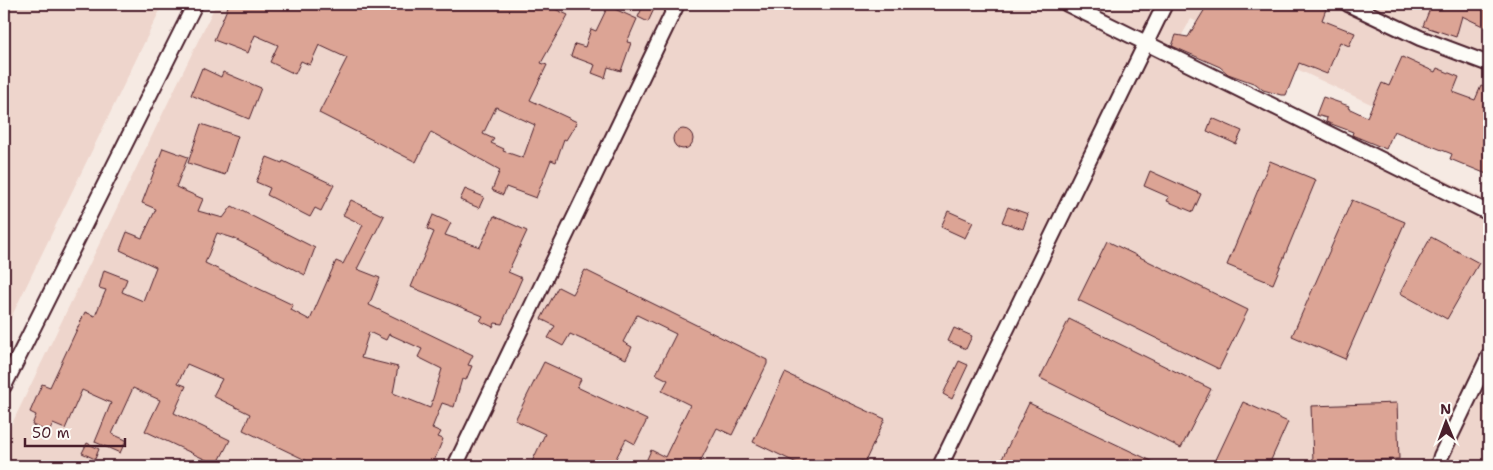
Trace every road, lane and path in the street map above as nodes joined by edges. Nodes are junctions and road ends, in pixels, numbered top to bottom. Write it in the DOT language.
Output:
graph roads {
  1 [pos="196,4"];
  2 [pos="677,4"];
  3 [pos="1066,4"];
  4 [pos="1165,4"];
  5 [pos="1348,4"];
  6 [pos="1146,43"];
  7 [pos="1489,64"];
  8 [pos="1489,213"];
  9 [pos="1489,356"];
  10 [pos="4,386"];
  11 [pos="455,466"];
  12 [pos="940,466"];
  13 [pos="1438,466"];
  1 -- 10 [label="street"];
  2 -- 11 [label="street"];
  3 -- 6 [label="street"];
  4 -- 6 [label="street"];
  5 -- 7 [label="street"];
  6 -- 8 [label="street"];
  6 -- 12 [label="street"];
  9 -- 13 [label="street"];
}
